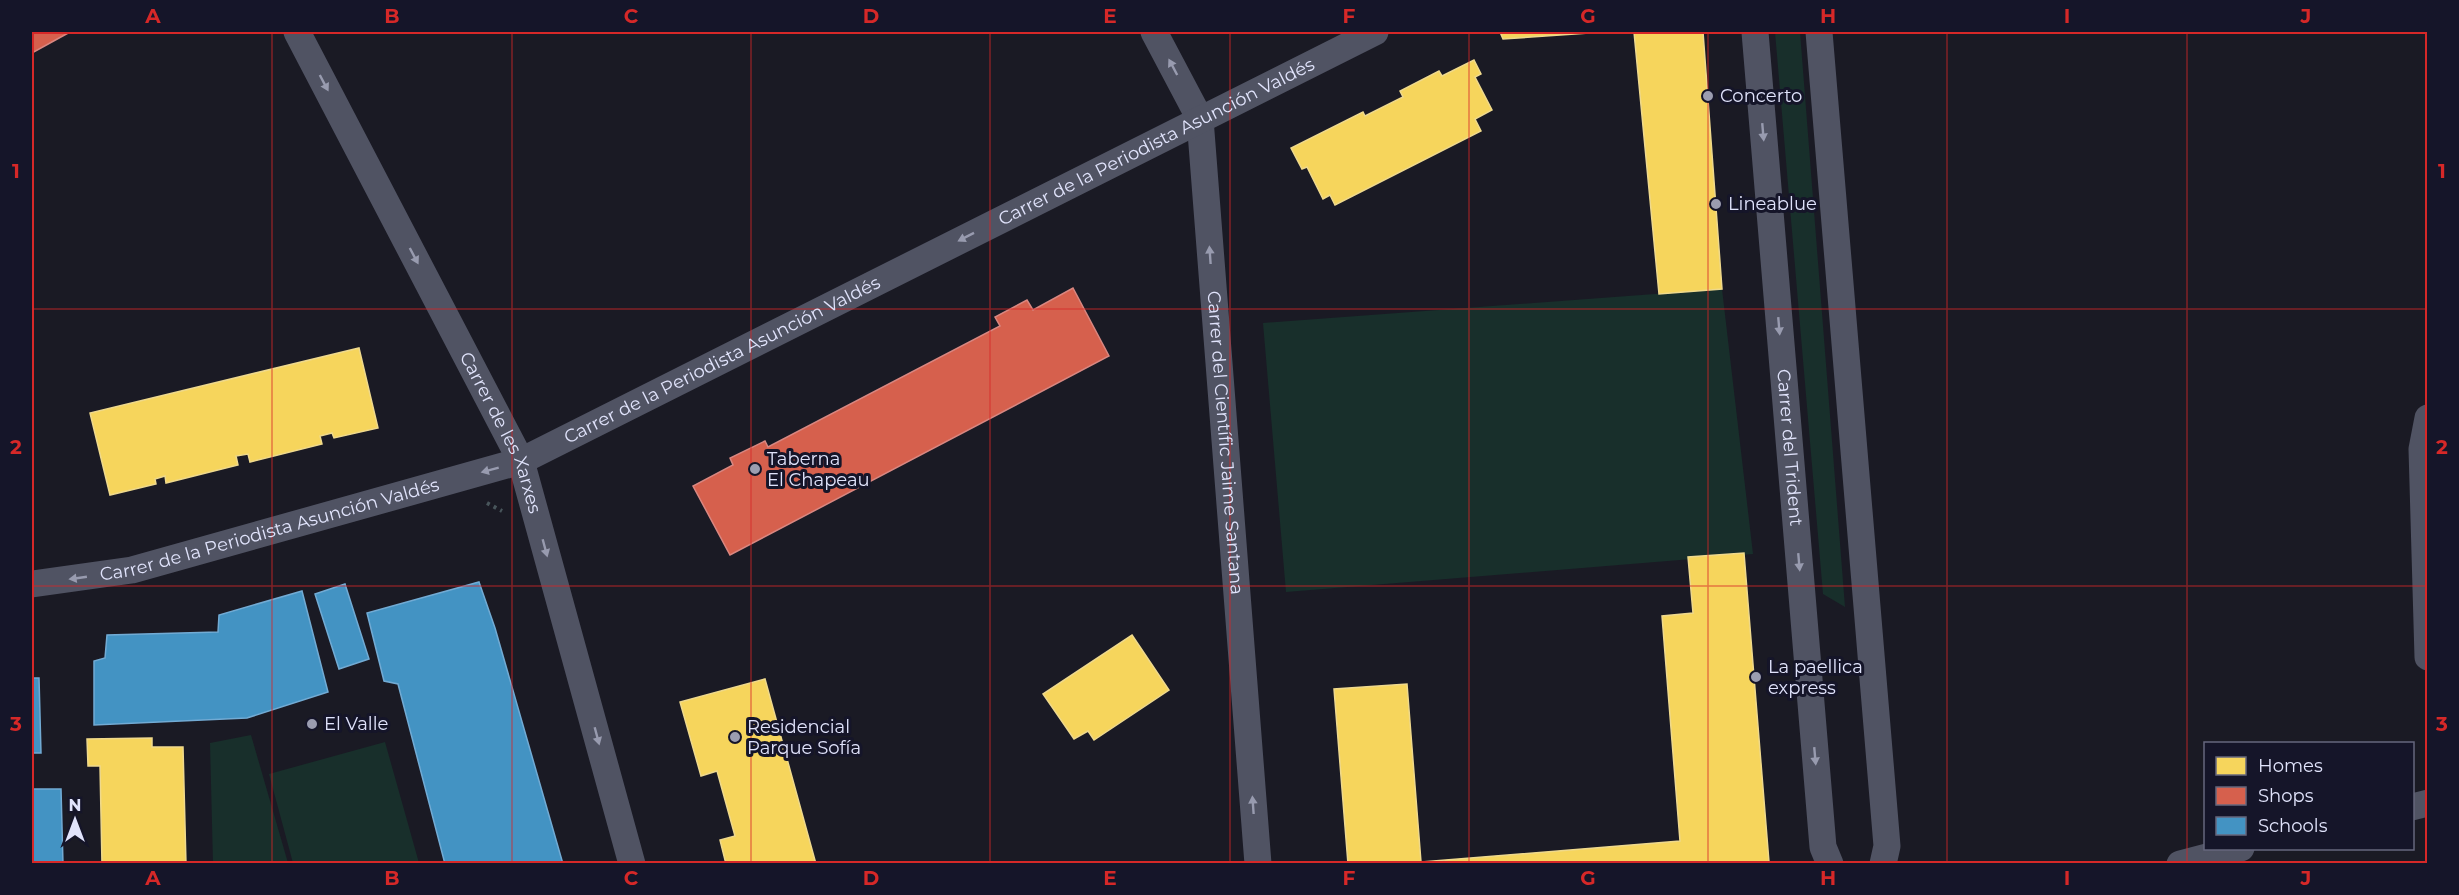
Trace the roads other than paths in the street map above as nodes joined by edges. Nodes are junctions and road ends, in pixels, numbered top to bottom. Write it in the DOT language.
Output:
graph roads {
  1 [pos="297,32"];
  2 [pos="1154,32"];
  3 [pos="1375,32"];
  4 [pos="1755,32"];
  5 [pos="1819,32"];
  6 [pos="1200,119"];
  7 [pos="2427,418"];
  8 [pos="521,461"];
  9 [pos="32,584"];
  10 [pos="2427,657"];
  11 [pos="2237,850"];
  12 [pos="632,864"];
  13 [pos="1258,864"];
  14 [pos="1830,864"];
  15 [pos="1883,864"];
  16 [pos="2180,864"];
  1 -- 8 [label="street, Carrer de les Xarxes, one-way"];
  6 -- 2 [label="street, Carrer del Científic Jaime Santana, one-way"];
  3 -- 6 [label="street, Carrer de la Periodista Asunción Valdés"];
  4 -- 14 [label="street, Carrer del Trident, one-way"];
  5 -- 15 [label="street"];
  6 -- 8 [label="street, Carrer de la Periodista Asunción Valdés, one-way"];
  13 -- 6 [label="street, Carrer del Científic Jaime Santana, one-way"];
  7 -- 10 [label="street"];
  8 -- 9 [label="street, Carrer de la Periodista Asunción Valdés, one-way"];
  8 -- 12 [label="street, Carrer de les Xarxes, one-way"];
  11 -- 16 [label="street"];
}
